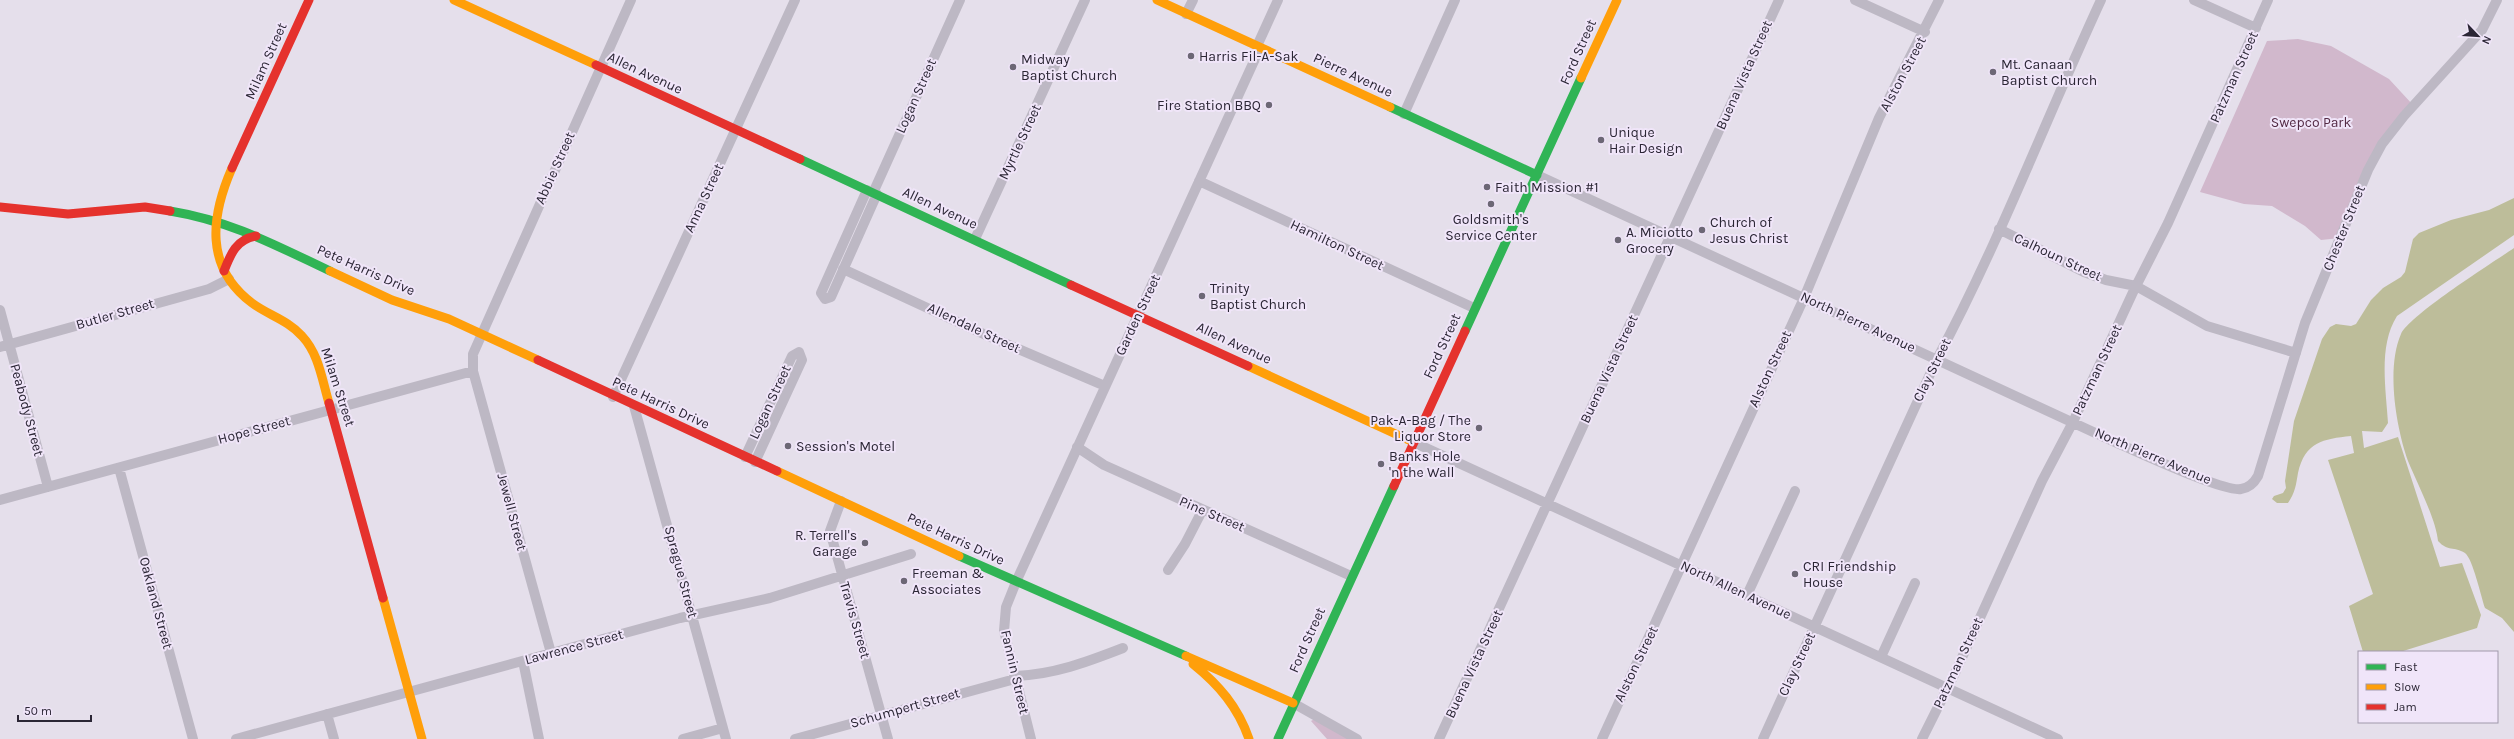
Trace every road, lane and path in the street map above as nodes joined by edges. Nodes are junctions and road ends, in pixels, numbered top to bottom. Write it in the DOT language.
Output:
graph roads {
  1 [pos="309,0"];
  2 [pos="454,0"];
  3 [pos="631,0"];
  4 [pos="795,0"];
  5 [pos="960,0"];
  6 [pos="1085,0"];
  7 [pos="1157,0"];
  8 [pos="1193,0"];
  9 [pos="1278,0"];
  10 [pos="1456,0"];
  11 [pos="1617,0"];
  12 [pos="1779,0"];
  13 [pos="1856,0"];
  14 [pos="1939,0"];
  15 [pos="2101,0"];
  16 [pos="2194,0"];
  17 [pos="2268,0"];
  18 [pos="2497,0"];
  19 [pos="468,3"];
  20 [pos="1186,14"];
  21 [pos="2256,28"];
  22 [pos="1925,32"];
  23 [pos="1258,47"];
  24 [pos="600,67"];
  25 [pos="1404,114"];
  26 [pos="736,130"];
  27 [pos="1537,175"];
  28 [pos="1199,181"];
  29 [pos="872,192"];
  30 [pos="0,207"];
  31 [pos="215,220"];
  32 [pos="1999,229"];
  33 [pos="256,236"];
  34 [pos="1670,236"];
  35 [pos="975,239"];
  36 [pos="844,269"];
  37 [pos="227,275"];
  38 [pos="2136,286"];
  39 [pos="1804,298"];
  40 [pos="1474,308"];
  41 [pos="0,310"];
  42 [pos="1138,315"];
  43 [pos="481,336"];
  44 [pos="5,346"];
  45 [pos="2296,353"];
  46 [pos="1936,359"];
  47 [pos="474,371"];
  48 [pos="1105,386"];
  49 [pos="614,397"];
  50 [pos="634,406"];
  51 [pos="332,409"];
  52 [pos="2073,422"];
  53 [pos="1413,442"];
  54 [pos="1077,447"];
  55 [pos="745,457"];
  56 [pos="755,462"];
  57 [pos="119,468"];
  58 [pos="48,487"];
  59 [pos="2247,487"];
  60 [pos="1795,491"];
  61 [pos="0,500"];
  62 [pos="841,501"];
  63 [pos="1548,504"];
  64 [pos="1202,511"];
  65 [pos="911,554"];
  66 [pos="1681,565"];
  67 [pos="1168,570"];
  68 [pos="843,576"];
  69 [pos="1351,576"];
  70 [pos="1016,582"];
  71 [pos="1915,583"];
  72 [pos="1747,595"];
  73 [pos="692,616"];
  74 [pos="1815,626"];
  75 [pos="1123,648"];
  76 [pos="551,653"];
  77 [pos="1179,653"];
  78 [pos="1881,657"];
  79 [pos="522,661"];
  80 [pos="1014,677"];
  81 [pos="1947,688"];
  82 [pos="409,692"];
  83 [pos="1293,703"];
  84 [pos="327,714"];
  85 [pos="881,715"];
  86 [pos="723,728"];
  87 [pos="807,737"];
  88 [pos="193,739"];
  89 [pos="236,739"];
  90 [pos="334,739"];
  91 [pos="422,739"];
  92 [pos="539,739"];
  93 [pos="684,739"];
  94 [pos="726,739"];
  95 [pos="795,739"];
  96 [pos="888,739"];
  97 [pos="1031,739"];
  98 [pos="1250,739"];
  99 [pos="1278,739"];
  100 [pos="1357,739"];
  101 [pos="1440,739"];
  102 [pos="1602,739"];
  103 [pos="1763,739"];
  104 [pos="1922,739"];
  105 [pos="2058,739"];
  1 -- 31 [label="main road, Milam Street"];
  2 -- 19 [label="main road, Allen Avenue"];
  3 -- 24 [label="street, Abbie Street"];
  4 -- 26 [label="street, Anna Street"];
  5 -- 29 [label="street, Logan Street"];
  6 -- 35 [label="street, Myrtle Street"];
  7 -- 20 [label="main road, Pierre Avenue"];
  8 -- 20 [label="street"];
  9 -- 23 [label="street, Garden Street"];
  10 -- 25 [label="street"];
  11 -- 27 [label="main road, Ford Street"];
  12 -- 34 [label="street, Buena Vista Street"];
  13 -- 22 [label="street"];
  14 -- 22 [label="street, Alston Street"];
  15 -- 32 [label="street, Clay Street"];
  16 -- 21 [label="street"];
  17 -- 21 [label="street, Patzman Street"];
  18 -- 45 [label="street, Chester Street"];
  19 -- 24 [label="main road, Allen Avenue"];
  20 -- 23 [label="main road, Pierre Avenue"];
  21 -- 38 [label="street, Patzman Street"];
  22 -- 39 [label="street, Alston Street"];
  23 -- 25 [label="main road, Pierre Avenue"];
  23 -- 28 [label="street, Garden Street"];
  24 -- 26 [label="main road, Allen Avenue"];
  24 -- 43 [label="street, Abbie Street"];
  25 -- 27 [label="main road, Pierre Avenue"];
  26 -- 29 [label="main road, Allen Avenue"];
  26 -- 49 [label="street, Anna Street"];
  27 -- 34 [label="street, North Pierre Avenue"];
  27 -- 40 [label="main road, Ford Street"];
  28 -- 40 [label="street, Hamilton Street"];
  28 -- 42 [label="street, Garden Street"];
  29 -- 35 [label="main road, Allen Avenue"];
  29 -- 36 [label="street, Logan Street"];
  29 -- 36 [label="street, Logan Street"];
  30 -- 31 [label="main road, Pete Harris Drive"];
  31 -- 33 [label="main road, Pete Harris Drive"];
  31 -- 37 [label="main road, Milam Street"];
  32 -- 38 [label="street, Calhoun Street"];
  32 -- 46 [label="street, Clay Street"];
  33 -- 37 [label="main road"];
  33 -- 43 [label="main road, Pete Harris Drive"];
  34 -- 39 [label="street, North Pierre Avenue"];
  34 -- 63 [label="street, Buena Vista Street"];
  35 -- 42 [label="main road, Allen Avenue"];
  36 -- 48 [label="street, Allendale Street"];
  37 -- 44 [label="street, Butler Street"];
  37 -- 51 [label="main road, Milam Street"];
  38 -- 45 [label="street, Calhoun Street"];
  38 -- 52 [label="street, Patzman Street"];
  39 -- 46 [label="street, North Pierre Avenue"];
  39 -- 66 [label="street, Alston Street"];
  40 -- 53 [label="main road, Ford Street"];
  41 -- 44 [label="street, Peabody Street"];
  42 -- 48 [label="street, Garden Street"];
  42 -- 53 [label="main road, Allen Avenue"];
  43 -- 47 [label="street"];
  43 -- 49 [label="main road, Pete Harris Drive"];
  44 -- 58 [label="street, Peabody Street"];
  45 -- 59 [label="street, Chester Street"];
  46 -- 52 [label="street, North Pierre Avenue"];
  46 -- 74 [label="street, Clay Street"];
  47 -- 51 [label="street, Hope Street"];
  47 -- 76 [label="street, Jewell Street"];
  48 -- 54 [label="street, Garden Street"];
  49 -- 50 [label="main road, Pete Harris Drive"];
  50 -- 55 [label="main road, Pete Harris Drive"];
  50 -- 73 [label="street, Sprague Street"];
  51 -- 57 [label="street, Hope Street"];
  51 -- 82 [label="main road, Milam Street"];
  52 -- 59 [label="street, North Pierre Avenue"];
  52 -- 81 [label="street, Patzman Street"];
  53 -- 63 [label="street, North Allen Avenue"];
  53 -- 69 [label="main road, Ford Street"];
  54 -- 64 [label="street, Pine Street"];
  54 -- 70 [label="street, Garden Street"];
  55 -- 56 [label="main road, Pete Harris Drive"];
  55 -- 56 [label="street, Logan Street"];
  56 -- 62 [label="main road, Pete Harris Drive"];
  57 -- 58 [label="street, Hope Street"];
  57 -- 88 [label="street, Oakland Street"];
  58 -- 61 [label="street, Hope Street"];
  60 -- 72 [label="street"];
  62 -- 68 [label="street, Travis Street"];
  62 -- 70 [label="main road, Pete Harris Drive"];
  63 -- 66 [label="street, North Allen Avenue"];
  63 -- 101 [label="street, Buena Vista Street"];
  64 -- 67 [label="street"];
  64 -- 69 [label="street, Pine Street"];
  65 -- 68 [label="street, Lawrence Street"];
  66 -- 72 [label="street, North Allen Avenue"];
  66 -- 102 [label="street, Alston Street"];
  68 -- 73 [label="street, Lawrence Street"];
  68 -- 85 [label="street, Travis Street"];
  69 -- 83 [label="main road, Ford Street"];
  70 -- 77 [label="main road, Pete Harris Drive"];
  70 -- 80 [label="street, Fannin Street"];
  71 -- 78 [label="street"];
  72 -- 74 [label="street, North Allen Avenue"];
  73 -- 76 [label="street, Lawrence Street"];
  73 -- 86 [label="street, Sprague Street"];
  74 -- 78 [label="street, North Allen Avenue"];
  74 -- 103 [label="street, Clay Street"];
  75 -- 80 [label="street, Schumpert Street"];
  76 -- 79 [label="street, Lawrence Street"];
  77 -- 83 [label="main road, Pete Harris Drive"];
  77 -- 98 [label="main road"];
  78 -- 81 [label="street, North Allen Avenue"];
  79 -- 82 [label="street, Lawrence Street"];
  79 -- 92 [label="street"];
  80 -- 85 [label="street, Schumpert Street"];
  80 -- 97 [label="street, Fannin Street"];
  81 -- 104 [label="street, Patzman Street"];
  81 -- 105 [label="street, North Allen Avenue"];
  82 -- 84 [label="street, Lawrence Street"];
  82 -- 91 [label="main road, Milam Street"];
  83 -- 99 [label="main road, Ford Street"];
  83 -- 100 [label="street"];
  84 -- 89 [label="street, Lawrence Street"];
  84 -- 90 [label="street"];
  85 -- 87 [label="street, Schumpert Street"];
  85 -- 96 [label="street, Travis Street"];
  86 -- 93 [label="street"];
  86 -- 94 [label="street, Sprague Street"];
  87 -- 95 [label="street, Schumpert Street"];
}
